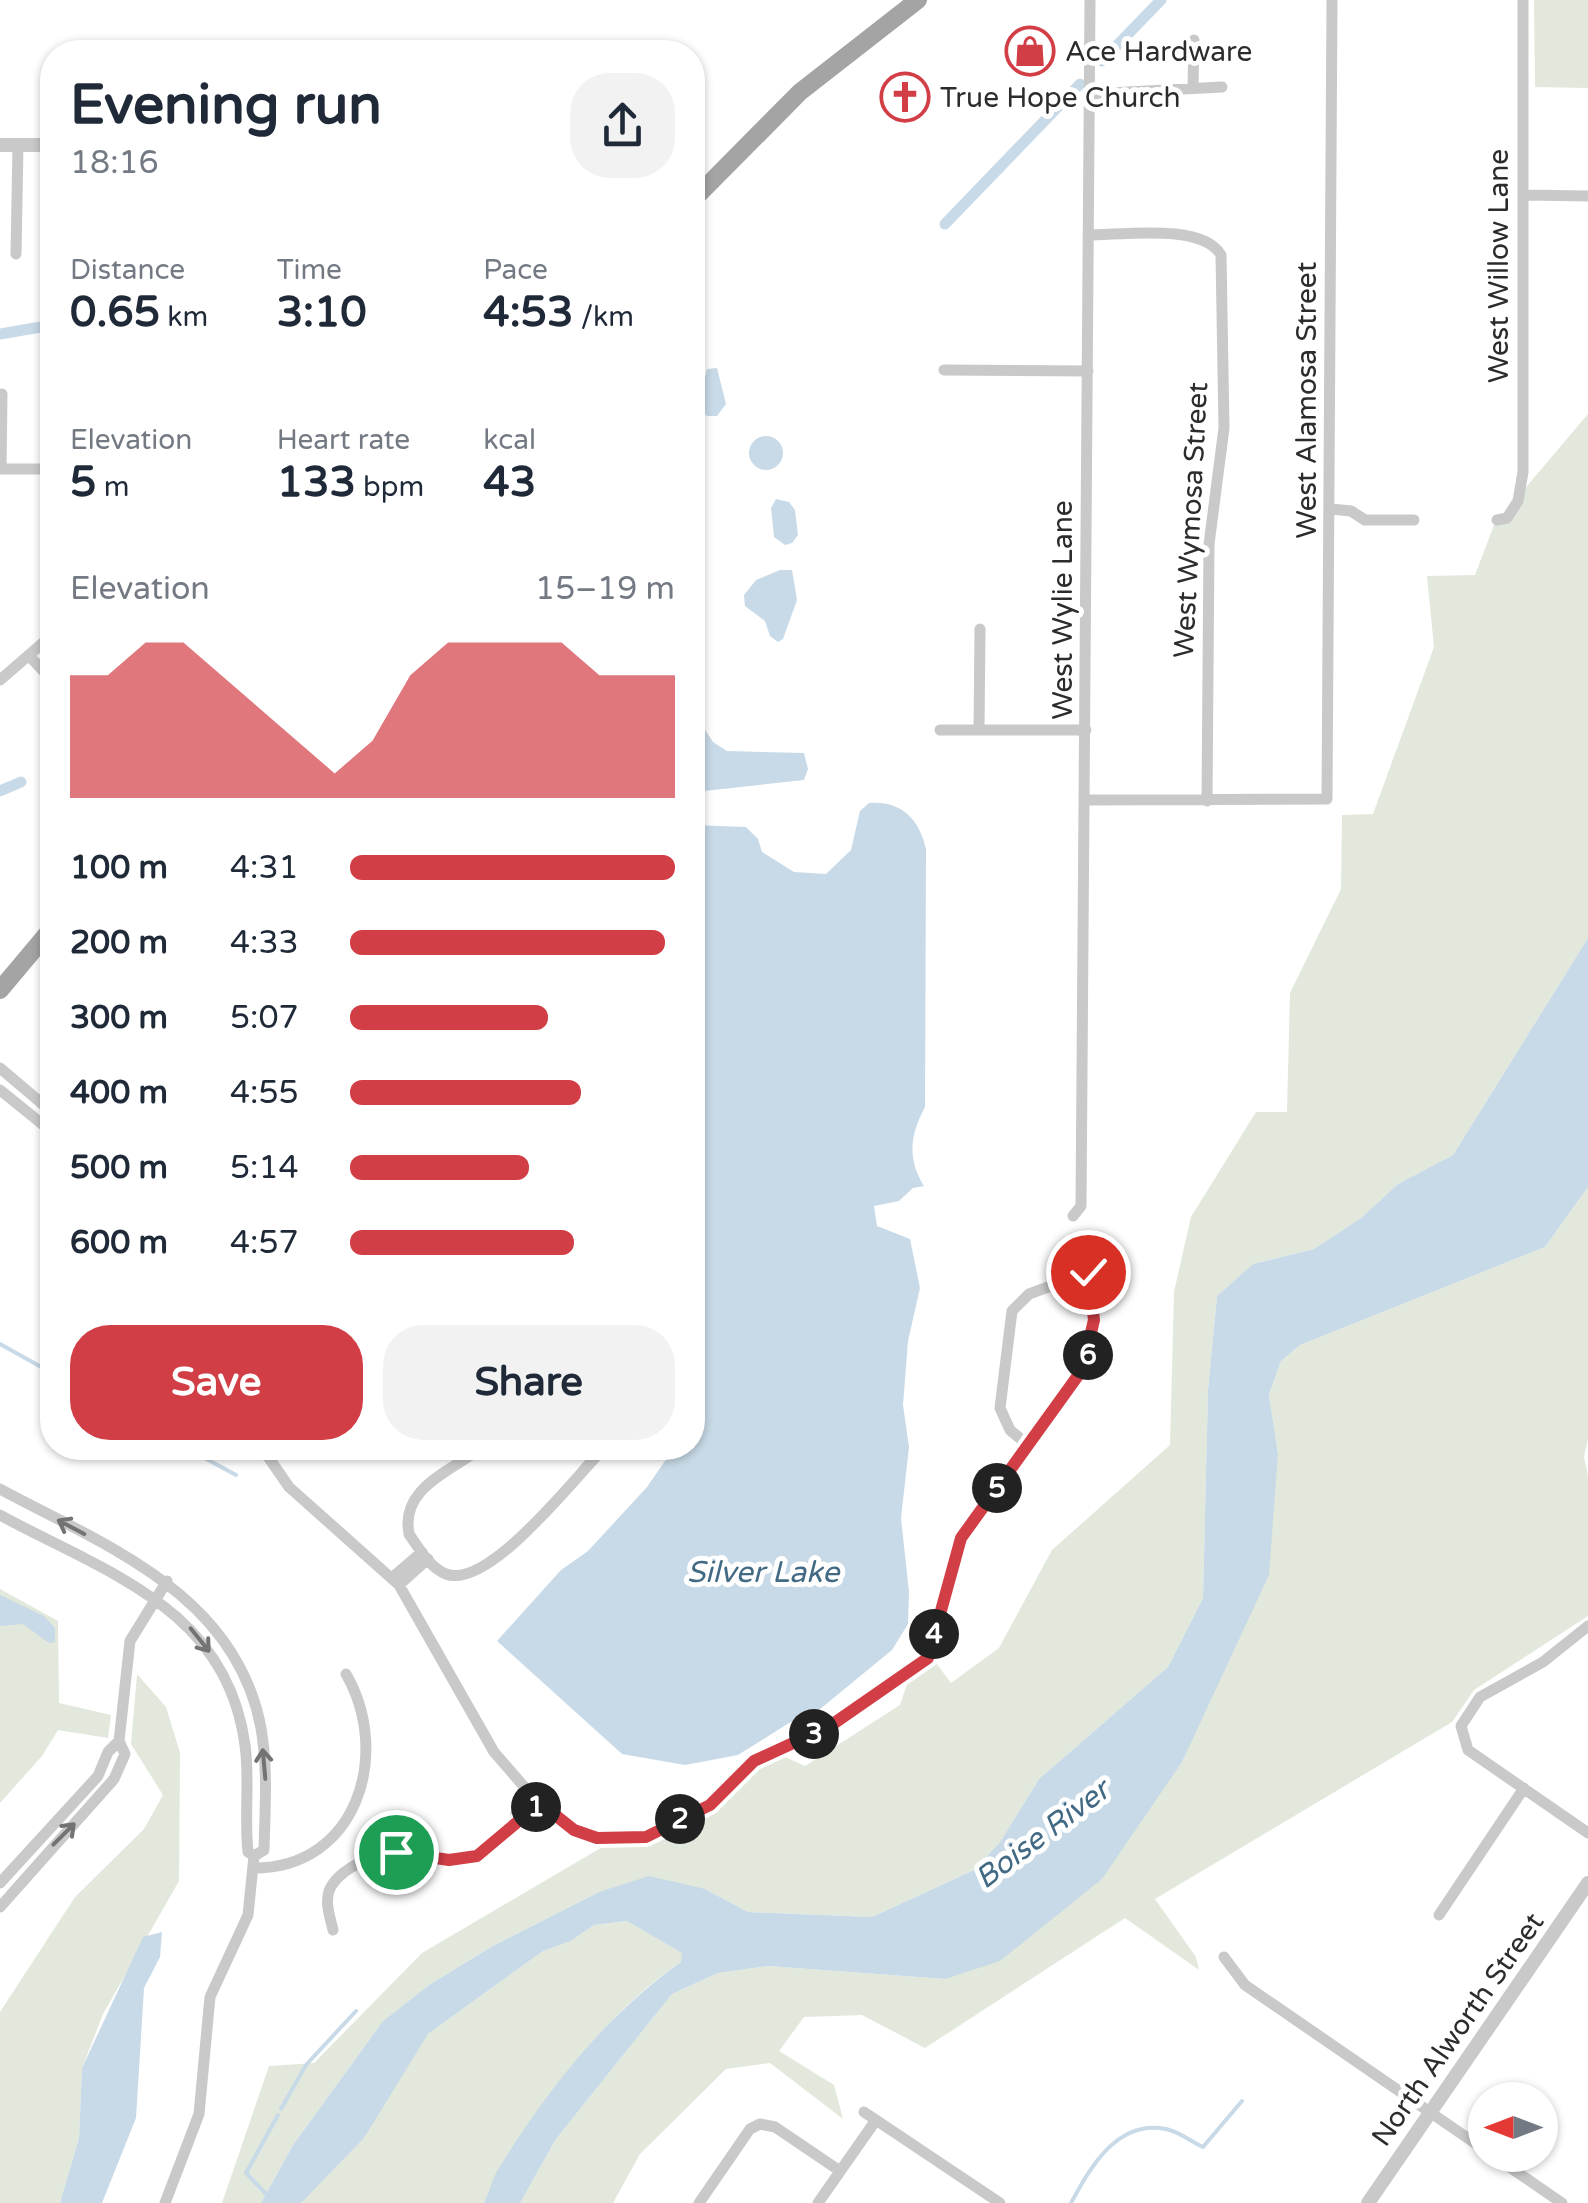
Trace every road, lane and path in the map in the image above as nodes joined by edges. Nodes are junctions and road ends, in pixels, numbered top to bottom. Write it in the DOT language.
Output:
graph roads {
  1 [pos="918,0"];
  2 [pos="1090,0"];
  3 [pos="1332,0"];
  4 [pos="1522,0"];
  5 [pos="1194,40"];
  6 [pos="1194,88"];
  7 [pos="1222,88"];
  8 [pos="1090,94"];
  9 [pos="0,145"];
  10 [pos="18,145"];
  11 [pos="40,145"];
  12 [pos="705,188"];
  13 [pos="1522,195"];
  14 [pos="1588,196"];
  15 [pos="1088,236"];
  16 [pos="16,254"];
  17 [pos="944,370"];
  18 [pos="1088,371"];
  19 [pos="2,394"];
  20 [pos="0,468"];
  21 [pos="40,469"];
  22 [pos="1331,509"];
  23 [pos="1414,520"];
  24 [pos="1497,520"];
  25 [pos="980,629"];
  26 [pos="40,648"];
  27 [pos="30,658"];
  28 [pos="40,668"];
  29 [pos="0,680"];
  30 [pos="940,730"];
  31 [pos="979,730"];
  32 [pos="1086,730"];
  33 [pos="1086,800"];
  34 [pos="1207,801"];
  35 [pos="40,942"];
  36 [pos="0,990"];
  37 [pos="0,1068"];
  38 [pos="0,1090"];
  39 [pos="40,1102"];
  40 [pos="40,1122"];
  41 [pos="1073,1216"];
  42 [pos="1081,1244"];
  43 [pos="1088,1272"];
  44 [pos="1030,1446"];
  45 [pos="270,1460"];
  46 [pos="463,1460"];
  47 [pos="594,1460"];
  48 [pos="0,1488"];
  49 [pos="0,1515"];
  50 [pos="425,1556"];
  51 [pos="166,1581"];
  52 [pos="396,1581"];
  53 [pos="154,1598"];
  54 [pos="1588,1626"];
  55 [pos="346,1674"];
  56 [pos="119,1742"];
  57 [pos="1524,1788"];
  58 [pos="536,1800"];
  59 [pos="1588,1833"];
  60 [pos="254,1862"];
  61 [pos="0,1882"];
  62 [pos="1588,1884"];
  63 [pos="0,1907"];
  64 [pos="1439,1915"];
  65 [pos="333,1930"];
  66 [pos="1224,1957"];
  67 [pos="864,2112"];
  68 [pos="1430,2112"];
  69 [pos="876,2120"];
  70 [pos="1468,2138"];
  71 [pos="840,2172"];
  72 [pos="1517,2172"];
  73 [pos="165,2203"];
  74 [pos="699,2203"];
  75 [pos="818,2203"];
  76 [pos="1000,2203"];
  77 [pos="1368,2203"];
  78 [pos="1562,2203"];
  1 -- 12 [label="main road"];
  2 -- 8 [label="street, West Wylie Lane"];
  3 -- 22 [label="street, West Alamosa Street"];
  4 -- 13 [label="street, West Willow Lane"];
  5 -- 6 [label="street"];
  6 -- 7 [label="street"];
  6 -- 8 [label="street"];
  8 -- 15 [label="street, West Wylie Lane"];
  9 -- 10 [label="street"];
  10 -- 11 [label="street"];
  10 -- 16 [label="street"];
  13 -- 14 [label="street"];
  13 -- 24 [label="street, West Willow Lane"];
  15 -- 18 [label="street, West Wylie Lane"];
  15 -- 34 [label="street, West Wymosa Street"];
  17 -- 18 [label="street"];
  18 -- 32 [label="street, West Wylie Lane"];
  19 -- 20 [label="street"];
  20 -- 21 [label="street"];
  22 -- 23 [label="street"];
  22 -- 34 [label="street, West Alamosa Street"];
  25 -- 31 [label="street"];
  26 -- 27 [label="street"];
  27 -- 28 [label="street"];
  27 -- 29 [label="street"];
  30 -- 31 [label="street"];
  31 -- 32 [label="street"];
  32 -- 33 [label="street, West Wylie Lane"];
  33 -- 34 [label="street"];
  33 -- 41 [label="street, West Wylie Lane"];
  35 -- 36 [label="main road"];
  37 -- 39 [label="street"];
  38 -- 40 [label="street"];
  42 -- 43 [label="street"];
  43 -- 44 [label="street"];
  43 -- 44 [label="street"];
  44 -- 58 [label="street"];
  45 -- 52 [label="street"];
  46 -- 50 [label="street"];
  47 -- 50 [label="street"];
  51 -- 48 [label="street, one-way"];
  49 -- 53 [label="street"];
  50 -- 52 [label="street"];
  51 -- 53 [label="street"];
  60 -- 51 [label="street, one-way"];
  52 -- 58 [label="street"];
  53 -- 56 [label="street"];
  53 -- 60 [label="street, one-way"];
  54 -- 57 [label="street"];
  55 -- 60 [label="street"];
  56 -- 61 [label="street"];
  63 -- 56 [label="street, one-way"];
  57 -- 59 [label="street"];
  57 -- 64 [label="street"];
  58 -- 65 [label="street"];
  60 -- 73 [label="street"];
  62 -- 68 [label="street, North Alworth Street"];
  66 -- 68 [label="street"];
  67 -- 69 [label="street"];
  68 -- 70 [label="street"];
  68 -- 77 [label="street, North Alworth Street"];
  69 -- 71 [label="street"];
  69 -- 76 [label="street"];
  71 -- 74 [label="street"];
  71 -- 75 [label="street"];
  72 -- 78 [label="street"];
}
